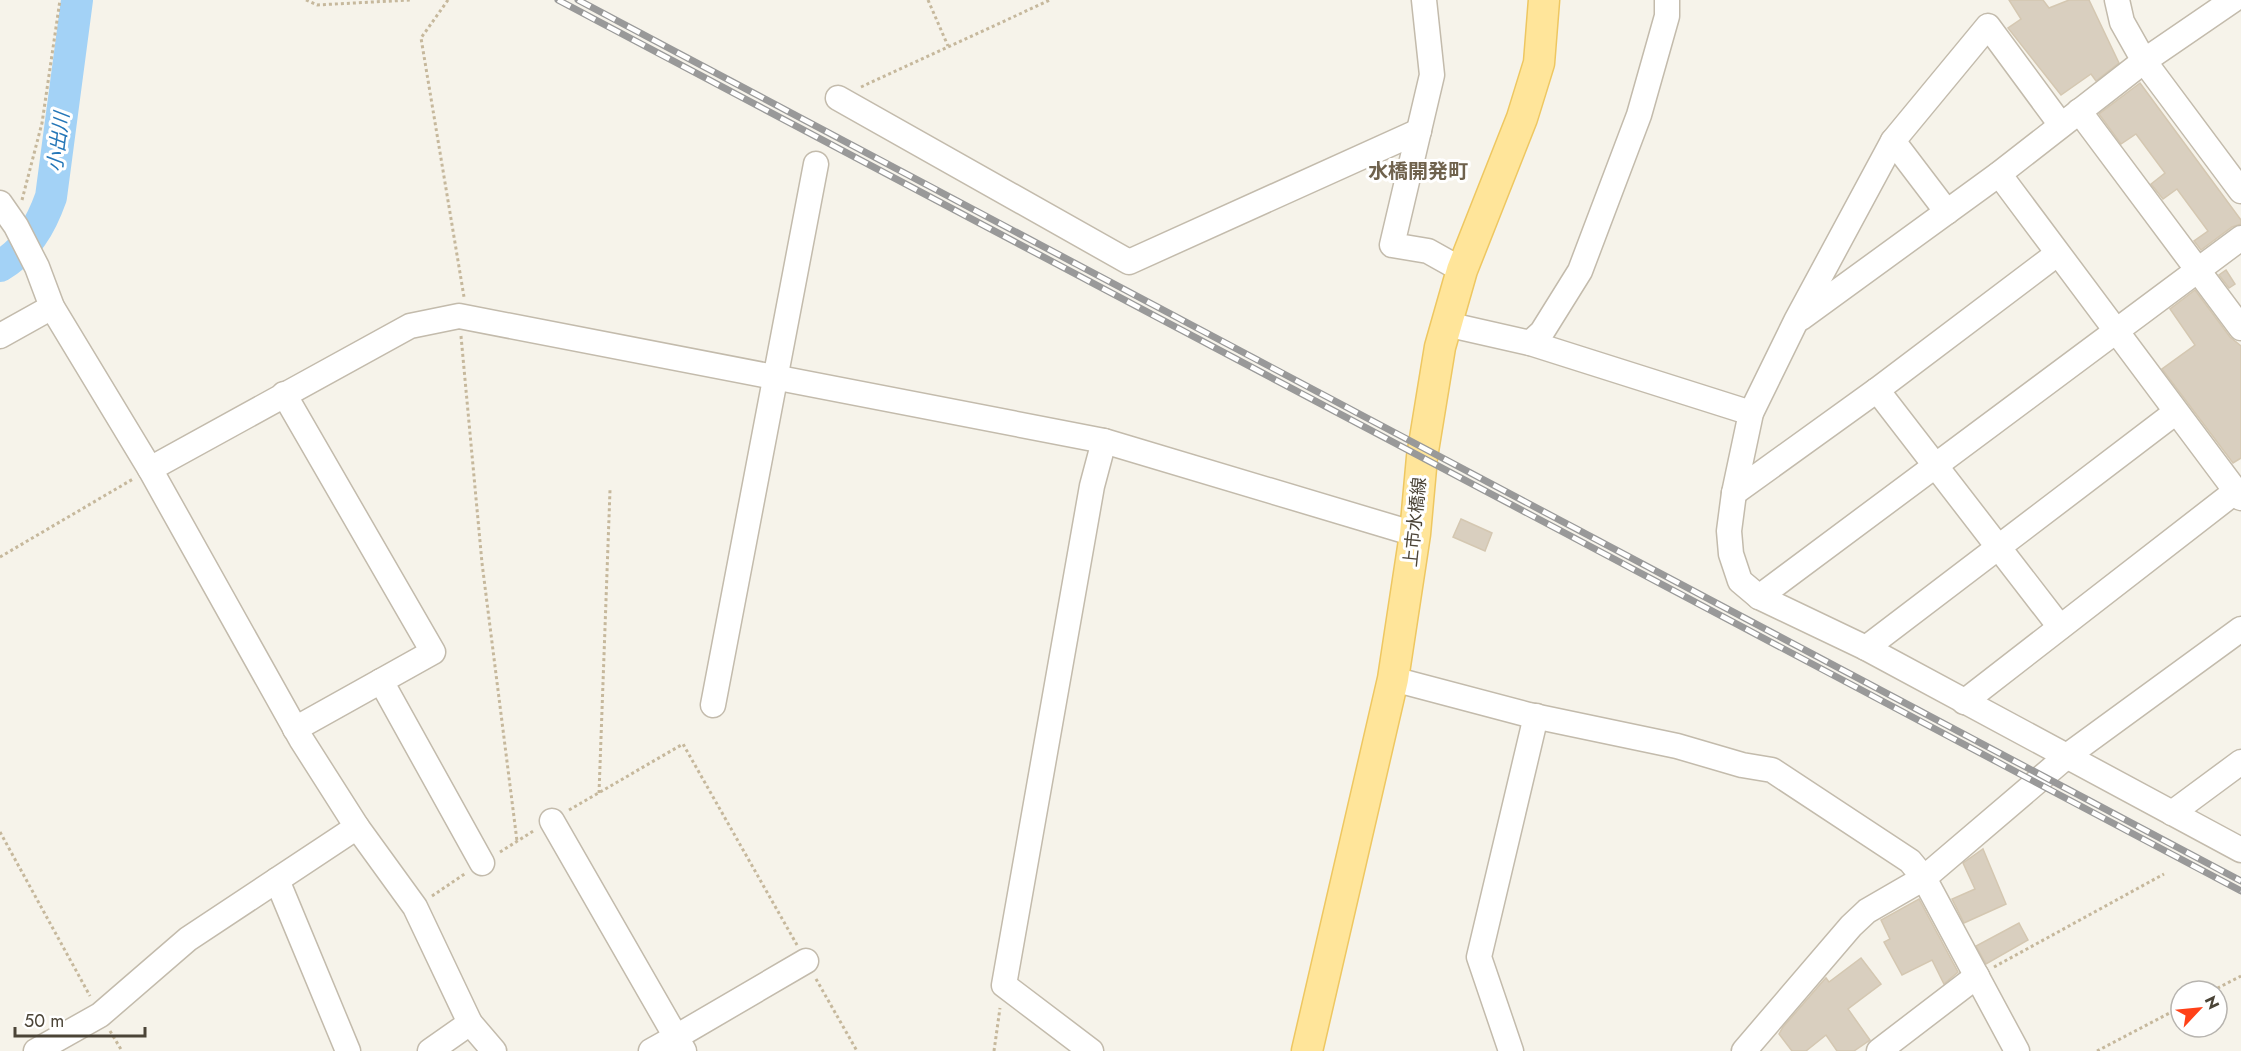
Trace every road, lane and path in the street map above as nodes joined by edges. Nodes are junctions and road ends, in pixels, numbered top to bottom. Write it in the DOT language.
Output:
graph roads {
  1 [pos="60,0"];
  2 [pos="306,0"];
  3 [pos="410,0"];
  4 [pos="448,0"];
  5 [pos="928,0"];
  6 [pos="1050,0"];
  7 [pos="1424,0"];
  8 [pos="1544,0"];
  9 [pos="1667,0"];
  10 [pos="2117,0"];
  11 [pos="2235,0"];
  12 [pos="2241,6"];
  13 [pos="948,46"];
  14 [pos="2144,61"];
  15 [pos="838,98"];
  16 [pos="2070,118"];
  17 [pos="1419,131"];
  18 [pos="1893,141"];
  19 [pos="816,164"];
  20 [pos="1999,174"];
  21 [pos="2241,191"];
  22 [pos="0,202"];
  23 [pos="1947,212"];
  24 [pos="16,226"];
  25 [pos="2241,238"];
  26 [pos="2057,254"];
  27 [pos="1462,270"];
  28 [pos="2199,271"];
  29 [pos="52,307"];
  30 [pos="459,316"];
  31 [pos="1796,321"];
  32 [pos="1446,324"];
  33 [pos="2241,328"];
  34 [pos="2116,334"];
  35 [pos="0,336"];
  36 [pos="1530,343"];
  37 [pos="776,377"];
  38 [pos="1877,390"];
  39 [pos="284,394"];
  40 [pos="2176,412"];
  41 [pos="1751,413"];
  42 [pos="1104,441"];
  43 [pos="1936,467"];
  44 [pos="150,469"];
  45 [pos="610,490"];
  46 [pos="1734,493"];
  47 [pos="2238,495"];
  48 [pos="1415,534"];
  49 [pos="1998,548"];
  50 [pos="0,557"];
  51 [pos="1759,597"];
  52 [pos="2060,627"];
  53 [pos="2241,629"];
  54 [pos="1866,648"];
  55 [pos="1393,679"];
  56 [pos="381,681"];
  57 [pos="1964,702"];
  58 [pos="713,705"];
  59 [pos="1536,716"];
  60 [pos="295,729"];
  61 [pos="2067,756"];
  62 [pos="2241,762"];
  63 [pos="599,793"];
  64 [pos="2172,813"];
  65 [pos="552,821"];
  66 [pos="357,827"];
  67 [pos="0,832"];
  68 [pos="2241,850"];
  69 [pos="482,863"];
  70 [pos="2164,874"];
  71 [pos="1924,878"];
  72 [pos="277,880"];
  73 [pos="806,961"];
  74 [pos="1977,976"];
  75 [pos="1004,984"];
  76 [pos="2169,1013"];
  77 [pos="100,1015"];
  78 [pos="470,1023"];
  79 [pos="680,1044"];
  80 [pos="36,1051"];
  81 [pos="348,1051"];
  82 [pos="430,1051"];
  83 [pos="494,1051"];
  84 [pos="651,1051"];
  85 [pos="857,1051"];
  86 [pos="994,1051"];
  87 [pos="1091,1051"];
  88 [pos="1307,1051"];
  89 [pos="1511,1051"];
  90 [pos="1744,1051"];
  91 [pos="1879,1051"];
  92 [pos="2017,1051"];
  93 [pos="2097,1051"];
  1 -- 24 [label="path"];
  2 -- 3 [label="path"];
  4 -- 30 [label="path"];
  5 -- 13 [label="path"];
  6 -- 13 [label="path"];
  7 -- 17 [label="street"];
  8 -- 27 [label="main road, 上市水橋線"];
  9 -- 36 [label="street"];
  10 -- 14 [label="street"];
  11 -- 12 [label="street"];
  11 -- 14 [label="street"];
  13 -- 15 [label="path"];
  14 -- 16 [label="street"];
  14 -- 21 [label="street"];
  15 -- 17 [label="street"];
  16 -- 18 [label="street"];
  16 -- 20 [label="street"];
  16 -- 28 [label="street"];
  17 -- 27 [label="street"];
  18 -- 23 [label="street"];
  18 -- 31 [label="street"];
  19 -- 37 [label="street"];
  20 -- 23 [label="street"];
  20 -- 26 [label="street"];
  22 -- 24 [label="street"];
  23 -- 31 [label="street"];
  24 -- 29 [label="street"];
  25 -- 28 [label="street"];
  26 -- 34 [label="street"];
  26 -- 38 [label="street"];
  27 -- 32 [label="main road, 上市水橋線"];
  28 -- 33 [label="street"];
  28 -- 34 [label="street"];
  29 -- 35 [label="street"];
  29 -- 44 [label="street"];
  30 -- 37 [label="street"];
  30 -- 39 [label="street"];
  30 -- 65 [label="path"];
  31 -- 41 [label="street"];
  32 -- 36 [label="street"];
  32 -- 48 [label="main road, 上市水橋線"];
  34 -- 40 [label="street"];
  34 -- 43 [label="street"];
  36 -- 41 [label="street"];
  37 -- 42 [label="street"];
  37 -- 58 [label="street"];
  38 -- 43 [label="street"];
  38 -- 46 [label="street"];
  39 -- 44 [label="street"];
  39 -- 56 [label="street"];
  40 -- 47 [label="street"];
  40 -- 49 [label="street"];
  41 -- 46 [label="street"];
  42 -- 48 [label="street"];
  42 -- 75 [label="street"];
  43 -- 49 [label="street"];
  43 -- 51 [label="street"];
  44 -- 50 [label="path"];
  44 -- 60 [label="street"];
  45 -- 63 [label="path"];
  46 -- 51 [label="street"];
  47 -- 52 [label="street"];
  48 -- 55 [label="main road, 上市水橋線"];
  49 -- 52 [label="street"];
  49 -- 54 [label="street"];
  51 -- 54 [label="street"];
  52 -- 57 [label="street"];
  53 -- 61 [label="street"];
  54 -- 57 [label="street"];
  55 -- 59 [label="street"];
  55 -- 88 [label="main road, 上市水橋線"];
  56 -- 60 [label="street"];
  56 -- 69 [label="street"];
  57 -- 61 [label="street"];
  59 -- 71 [label="street"];
  59 -- 89 [label="street"];
  60 -- 66 [label="street"];
  61 -- 64 [label="street"];
  61 -- 71 [label="street"];
  62 -- 64 [label="street"];
  63 -- 65 [label="path"];
  63 -- 73 [label="path"];
  64 -- 68 [label="street"];
  65 -- 79 [label="street"];
  66 -- 72 [label="street"];
  66 -- 78 [label="street"];
  67 -- 77 [label="path"];
  70 -- 74 [label="path"];
  71 -- 74 [label="street"];
  71 -- 90 [label="street"];
  72 -- 77 [label="street"];
  72 -- 81 [label="street"];
  73 -- 79 [label="street"];
  73 -- 85 [label="path"];
  74 -- 91 [label="street"];
  74 -- 92 [label="street"];
  75 -- 86 [label="path"];
  75 -- 87 [label="street"];
  76 -- 93 [label="path"];
  77 -- 80 [label="street"];
  78 -- 82 [label="street"];
  78 -- 83 [label="street"];
  79 -- 84 [label="street"];
}
